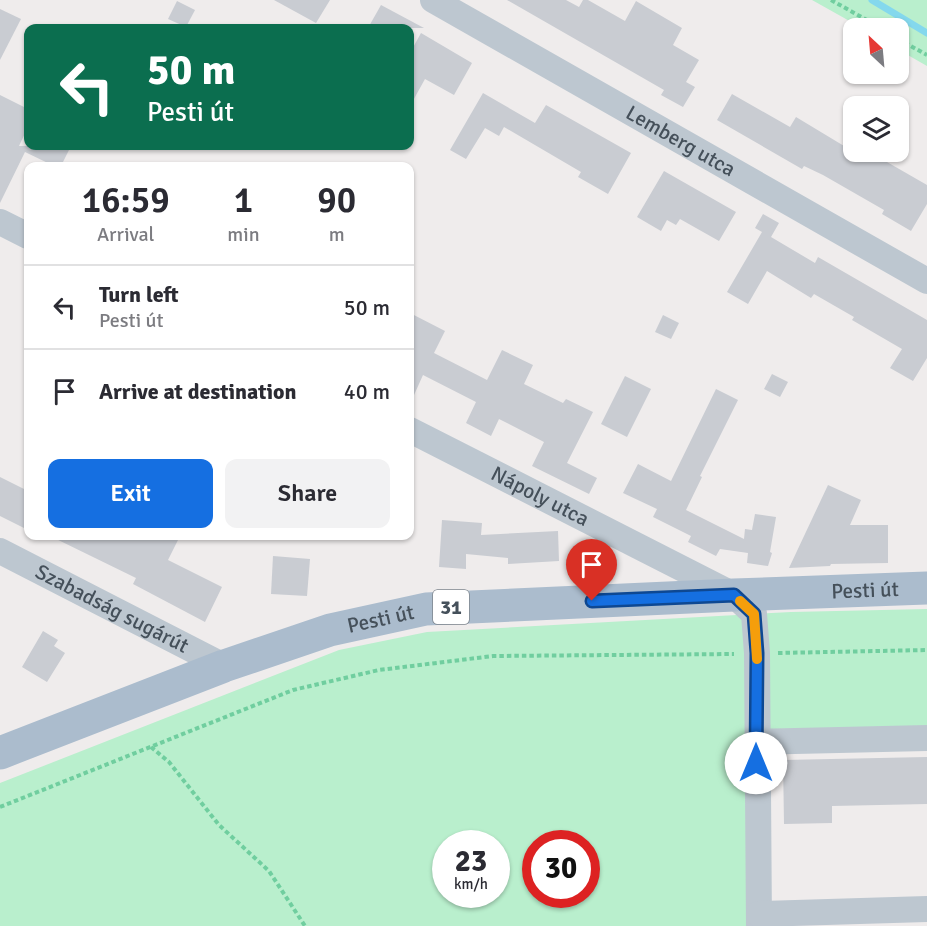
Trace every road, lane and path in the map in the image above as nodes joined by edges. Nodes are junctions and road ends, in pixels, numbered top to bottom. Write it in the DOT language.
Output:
graph roads {
  1 [pos="433,0"];
  2 [pos="831,0"];
  3 [pos="863,18"];
  4 [pos="909,45"];
  5 [pos="927,55"];
  6 [pos="0,222"];
  7 [pos="24,234"];
  8 [pos="927,281"];
  9 [pos="414,432"];
  10 [pos="0,551"];
  11 [pos="927,588"];
  12 [pos="734,595"];
  13 [pos="927,650"];
  14 [pos="757,653"];
  15 [pos="224,666"];
  16 [pos="927,738"];
  17 [pos="756,742"];
  18 [pos="152,747"];
  19 [pos="0,753"];
  20 [pos="0,807"];
  21 [pos="927,909"];
  22 [pos="759,920"];
  23 [pos="305,926"];
  1 -- 8 [label="street, Lemberg utca"];
  2 -- 3 [label="path"];
  4 -- 5 [label="path"];
  6 -- 7 [label="street"];
  9 -- 12 [label="street, Nápoly utca"];
  10 -- 15 [label="street, Szabadság sugárút"];
  11 -- 12 [label="main road, Pesti út / 31"];
  12 -- 14 [label="street, Nápoly utca"];
  12 -- 15 [label="main road, Pesti út / 31"];
  13 -- 14 [label="path"];
  14 -- 17 [label="street, Nápoly utca"];
  14 -- 18 [label="path"];
  15 -- 19 [label="main road, Pesti út / 31"];
  16 -- 17 [label="street"];
  17 -- 22 [label="street, Nápoly utca"];
  18 -- 20 [label="path"];
  18 -- 23 [label="path"];
  21 -- 22 [label="street"];
}
